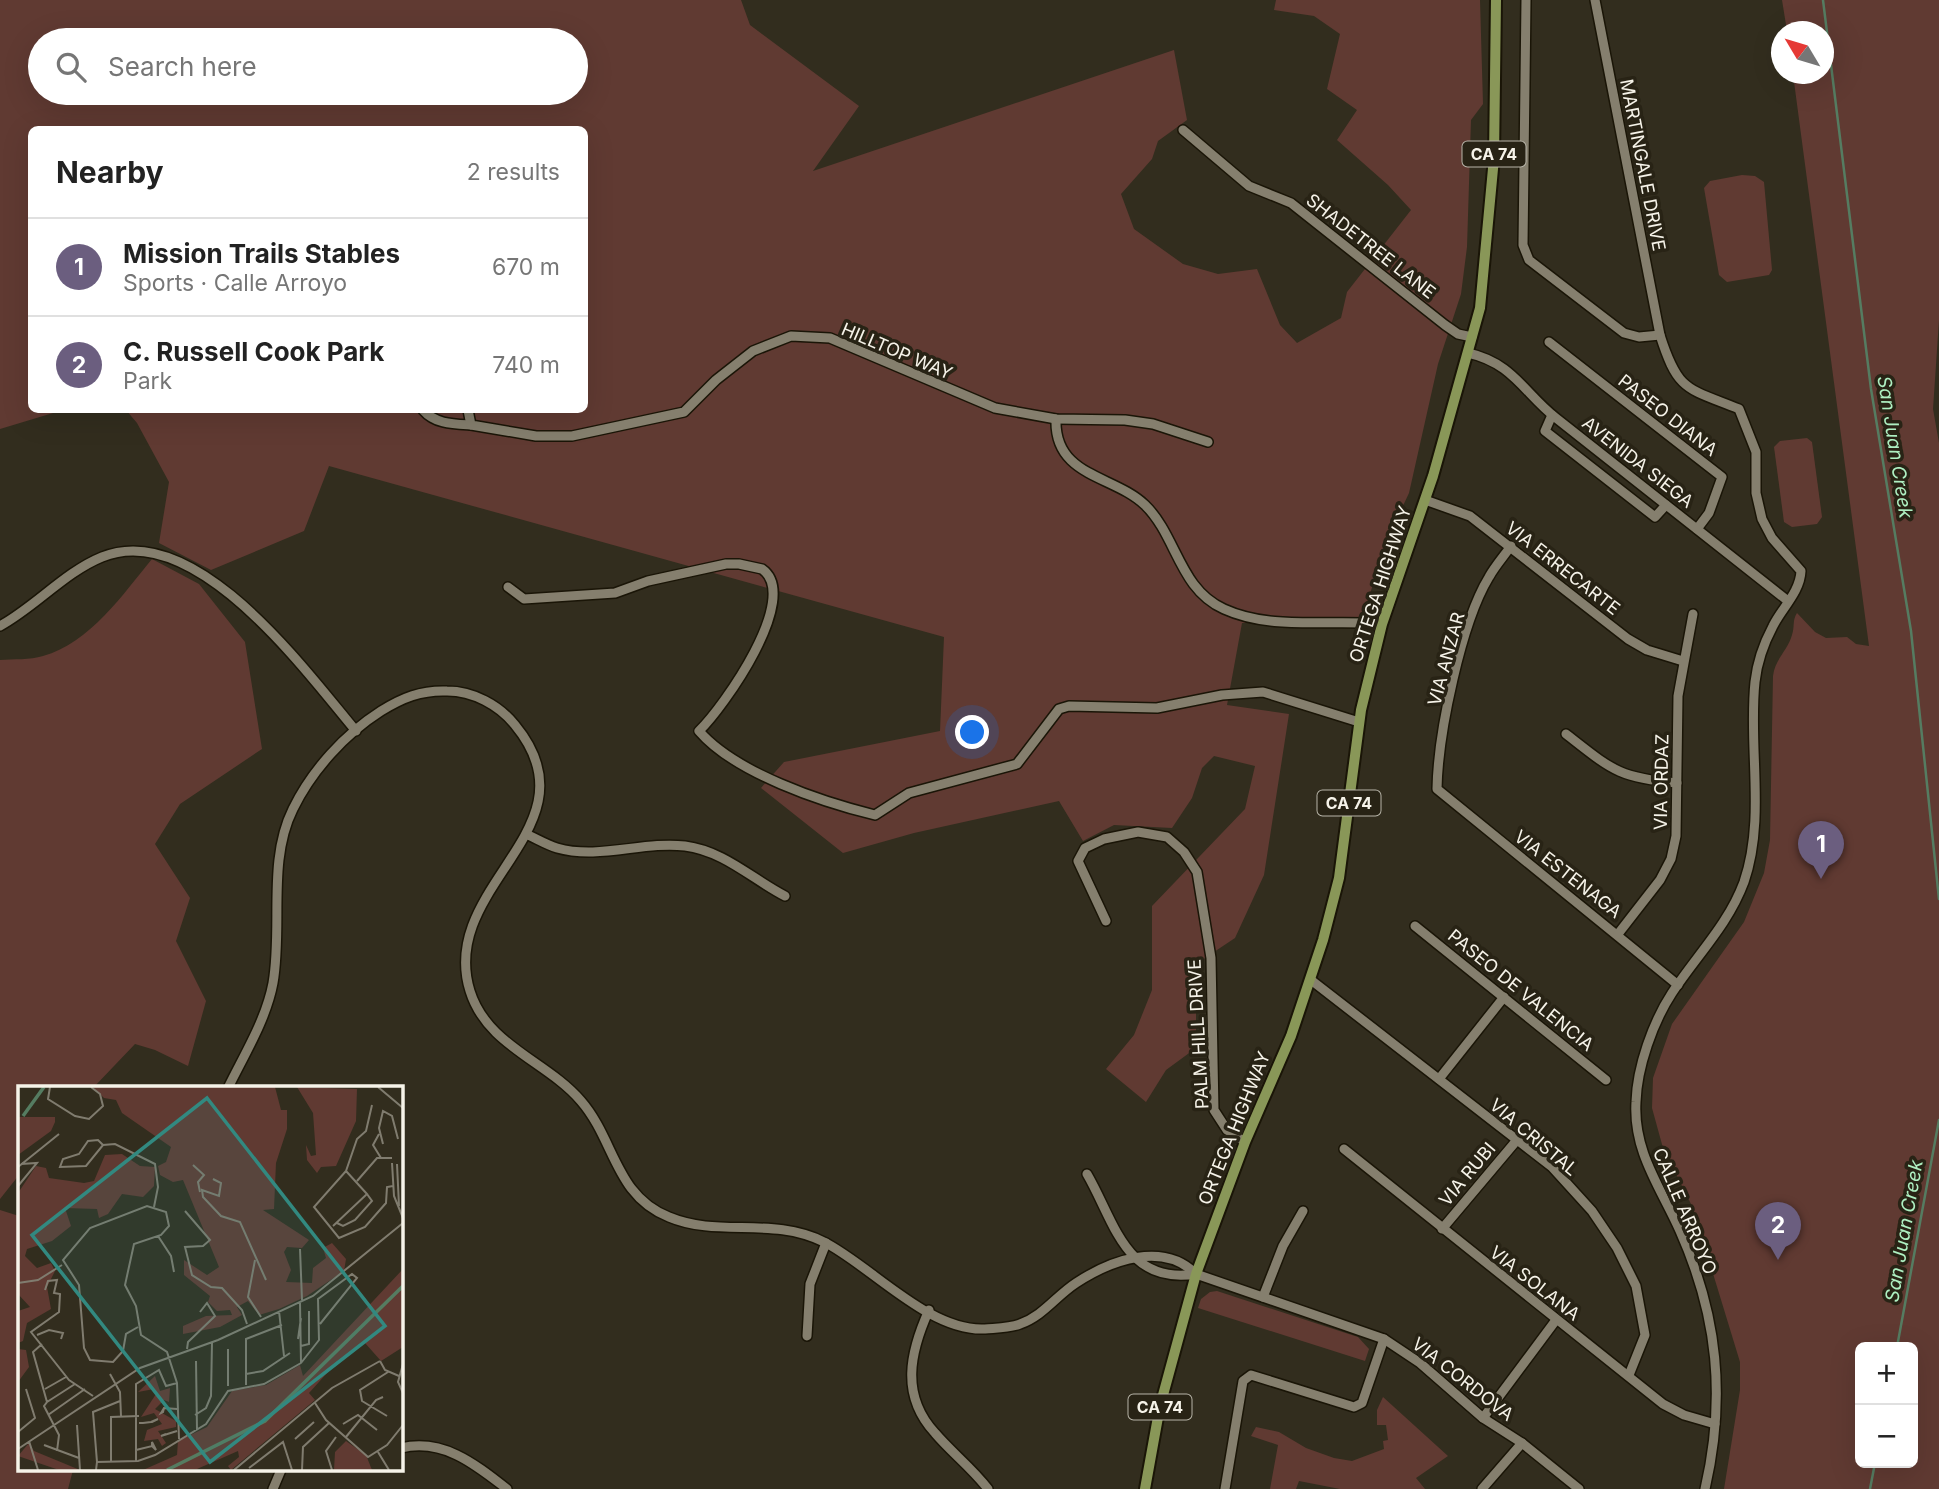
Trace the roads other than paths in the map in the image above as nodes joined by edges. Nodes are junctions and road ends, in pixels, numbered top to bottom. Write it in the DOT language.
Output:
graph roads {
  1 [pos="1496,0"];
  2 [pos="1526,0"];
  3 [pos="1595,0"];
  4 [pos="1183,130"];
  5 [pos="1660,335"];
  6 [pos="1472,337"];
  7 [pos="1549,342"];
  8 [pos="1468,354"];
  9 [pos="427,413"];
  10 [pos="469,413"];
  11 [pos="1552,415"];
  12 [pos="1056,419"];
  13 [pos="471,425"];
  14 [pos="1208,442"];
  15 [pos="1425,500"];
  16 [pos="1666,505"];
  17 [pos="1697,529"];
  18 [pos="1511,546"];
  19 [pos="508,587"];
  20 [pos="1788,601"];
  21 [pos="1693,614"];
  22 [pos="1382,624"];
  23 [pos="0,626"];
  24 [pos="1683,662"];
  25 [pos="1359,722"];
  26 [pos="356,731"];
  27 [pos="1566,734"];
  28 [pos="1677,783"];
  29 [pos="1437,789"];
  30 [pos="528,835"];
  31 [pos="785,896"];
  32 [pos="1106,921"];
  33 [pos="1415,926"];
  34 [pos="1618,933"];
  35 [pos="1311,980"];
  36 [pos="1678,985"];
  37 [pos="1504,997"];
  38 [pos="1439,1079"];
  39 [pos="1606,1080"];
  40 [pos="230,1086"];
  41 [pos="1517,1140"];
  42 [pos="1245,1142"];
  43 [pos="1344,1149"];
  44 [pos="1087,1174"];
  45 [pos="1303,1211"];
  46 [pos="1442,1229"];
  47 [pos="826,1243"];
  48 [pos="1133,1259"];
  49 [pos="1196,1275"];
  50 [pos="1263,1297"];
  51 [pos="929,1310"];
  52 [pos="1556,1321"];
  53 [pos="807,1336"];
  54 [pos="1384,1339"];
  55 [pos="1629,1375"];
  56 [pos="1483,1418"];
  57 [pos="1715,1424"];
  58 [pos="1522,1443"];
  59 [pos="402,1448"];
  60 [pos="280,1472"];
  61 [pos="274,1489"];
  62 [pos="507,1489"];
  63 [pos="988,1489"];
  64 [pos="1145,1489"];
  65 [pos="1225,1489"];
  66 [pos="1482,1489"];
  67 [pos="1579,1489"];
  68 [pos="1705,1489"];
  1 -- 6 [label="main road, ORTEGA HIGHWAY / CA 74"];
  2 -- 5 [label="street"];
  3 -- 5 [label="street, MARTINGALE DRIVE"];
  4 -- 6 [label="street, SHADETREE LANE"];
  5 -- 20 [label="street, MARTINGALE DRIVE"];
  6 -- 8 [label="main road, ORTEGA HIGHWAY / CA 74"];
  7 -- 17 [label="street, PASEO DIANA"];
  8 -- 11 [label="street, AVENIDA SIEGA"];
  8 -- 15 [label="main road, ORTEGA HIGHWAY / CA 74"];
  9 -- 13 [label="street, HILLTOP WAY"];
  10 -- 13 [label="street"];
  11 -- 16 [label="street, AVENIDA SIEGA"];
  11 -- 16 [label="street"];
  12 -- 13 [label="street, HILLTOP WAY"];
  12 -- 14 [label="street, HILLTOP WAY"];
  12 -- 22 [label="street"];
  15 -- 18 [label="street, VIA ERRECARTE"];
  15 -- 22 [label="main road, ORTEGA HIGHWAY / CA 74"];
  16 -- 17 [label="street, AVENIDA SIEGA"];
  17 -- 20 [label="street, AVENIDA SIEGA"];
  18 -- 24 [label="street, VIA ERRECARTE"];
  18 -- 29 [label="street, VIA ANZAR"];
  19 -- 25 [label="street"];
  20 -- 36 [label="street, CALLE ARROYO"];
  21 -- 24 [label="street, VIA ORDAZ"];
  22 -- 25 [label="main road, ORTEGA HIGHWAY / CA 74"];
  23 -- 26 [label="street"];
  24 -- 28 [label="street, VIA ORDAZ"];
  25 -- 35 [label="main road, ORTEGA HIGHWAY / CA 74"];
  26 -- 30 [label="street"];
  26 -- 40 [label="street"];
  27 -- 28 [label="street"];
  28 -- 34 [label="street, VIA ORDAZ"];
  29 -- 34 [label="street, VIA ESTENAGA"];
  30 -- 31 [label="street"];
  30 -- 47 [label="street"];
  32 -- 42 [label="street, PALM HILL DRIVE"];
  33 -- 37 [label="street, PASEO DE VALENCIA"];
  34 -- 36 [label="street, VIA ESTENAGA"];
  35 -- 38 [label="street, VIA CRISTAL"];
  35 -- 42 [label="main road, ORTEGA HIGHWAY / CA 74"];
  36 -- 57 [label="street, CALLE ARROYO"];
  37 -- 38 [label="street"];
  37 -- 39 [label="street, PASEO DE VALENCIA"];
  38 -- 41 [label="street, VIA CRISTAL"];
  41 -- 46 [label="street, VIA RUBI"];
  41 -- 55 [label="street, VIA CRISTAL"];
  42 -- 49 [label="main road, ORTEGA HIGHWAY / CA 74"];
  43 -- 46 [label="street, VIA SOLANA"];
  44 -- 48 [label="street"];
  45 -- 50 [label="street"];
  46 -- 52 [label="street, VIA SOLANA"];
  47 -- 51 [label="street"];
  47 -- 53 [label="street"];
  48 -- 49 [label="street"];
  48 -- 49 [label="street"];
  48 -- 51 [label="street"];
  49 -- 50 [label="street, VIA CORDOVA"];
  49 -- 64 [label="main road, ORTEGA HIGHWAY / CA 74"];
  50 -- 54 [label="street, VIA CORDOVA"];
  51 -- 63 [label="street"];
  52 -- 55 [label="street, VIA SOLANA"];
  52 -- 56 [label="street"];
  54 -- 56 [label="street, VIA CORDOVA"];
  54 -- 65 [label="street"];
  55 -- 57 [label="street, VIA SOLANA"];
  56 -- 58 [label="street, VIA CORDOVA"];
  57 -- 68 [label="street, CALLE ARROYO"];
  58 -- 66 [label="street"];
  58 -- 67 [label="street, VIA CORDOVA"];
  59 -- 62 [label="street"];
  60 -- 61 [label="street"];
}
